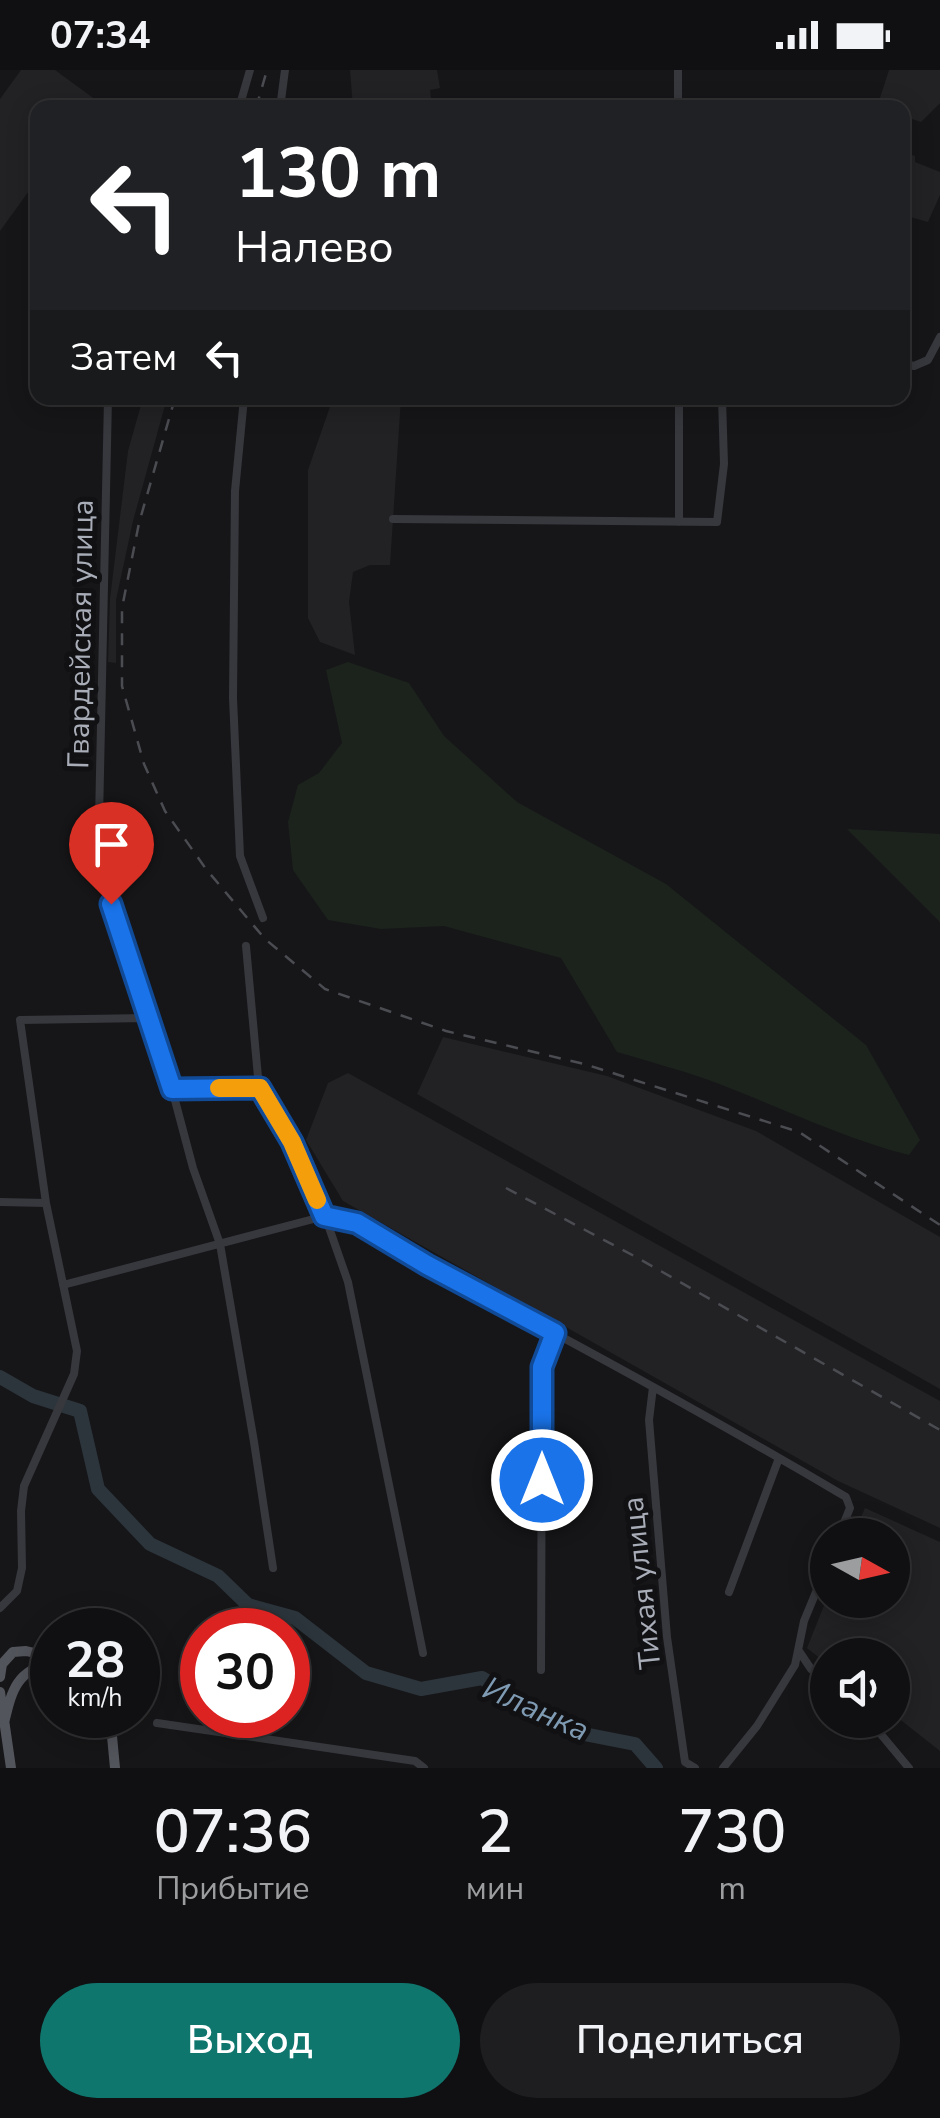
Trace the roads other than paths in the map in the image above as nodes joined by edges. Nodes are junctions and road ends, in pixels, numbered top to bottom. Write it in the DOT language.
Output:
graph roads {
  1 [pos="250,70"];
  2 [pos="284,70"];
  3 [pos="678,70"];
  4 [pos="241,100"];
  5 [pos="281,100"];
  6 [pos="678,100"];
  7 [pos="940,337"];
  8 [pos="910,365"];
  9 [pos="108,405"];
  10 [pos="243,405"];
  11 [pos="679,405"];
  12 [pos="722,405"];
  13 [pos="393,519"];
  14 [pos="679,522"];
  15 [pos="263,918"];
  16 [pos="246,946"];
  17 [pos="148,1018"];
  18 [pos="260,1088"];
  19 [pos="172,1089"];
  20 [pos="0,1202"];
  21 [pos="46,1204"];
  22 [pos="324,1216"];
  23 [pos="220,1244"];
  24 [pos="64,1285"];
  25 [pos="555,1333"];
  26 [pos="653,1387"];
  27 [pos="779,1458"];
  28 [pos="846,1518"];
  29 [pos="272,1568"];
  30 [pos="729,1592"];
  31 [pos="810,1606"];
  32 [pos="0,1608"];
  33 [pos="799,1651"];
  34 [pos="30,1652"];
  35 [pos="423,1653"];
  36 [pos="810,1668"];
  37 [pos="30,1670"];
  38 [pos="541,1670"];
  39 [pos="0,1676"];
  40 [pos="0,1692"];
  41 [pos="4,1723"];
  42 [pos="160,1723"];
  43 [pos="112,1738"];
  44 [pos="883,1738"];
  45 [pos="10,1768"];
  46 [pos="115,1768"];
  47 [pos="424,1768"];
  48 [pos="695,1768"];
  49 [pos="723,1768"];
  50 [pos="909,1768"];
  1 -- 4 [label="street"];
  2 -- 5 [label="street"];
  3 -- 6 [label="street"];
  7 -- 8 [label="street"];
  9 -- 17 [label="street, Гвардейская улица"];
  10 -- 15 [label="street"];
  11 -- 14 [label="street"];
  12 -- 14 [label="street"];
  13 -- 14 [label="street"];
  16 -- 18 [label="street"];
  17 -- 19 [label="street, Гвардейская улица"];
  17 -- 21 [label="street"];
  18 -- 19 [label="street"];
  18 -- 22 [label="street"];
  19 -- 23 [label="street, Гвардейская улица"];
  20 -- 21 [label="street"];
  21 -- 24 [label="street"];
  22 -- 23 [label="street"];
  22 -- 25 [label="street"];
  22 -- 35 [label="street"];
  23 -- 24 [label="street"];
  23 -- 29 [label="street, Гвардейская улица"];
  24 -- 32 [label="street"];
  25 -- 26 [label="street"];
  25 -- 38 [label="street"];
  26 -- 27 [label="street"];
  26 -- 48 [label="street, Тихая улица"];
  27 -- 28 [label="street"];
  27 -- 30 [label="street"];
  31 -- 33 [label="street"];
  33 -- 36 [label="street"];
  33 -- 49 [label="street"];
  34 -- 39 [label="main road"];
  37 -- 41 [label="main road"];
  40 -- 41 [label="main road"];
  41 -- 45 [label="main road"];
  42 -- 47 [label="street"];
  43 -- 46 [label="main road"];
  44 -- 50 [label="street"];
}
